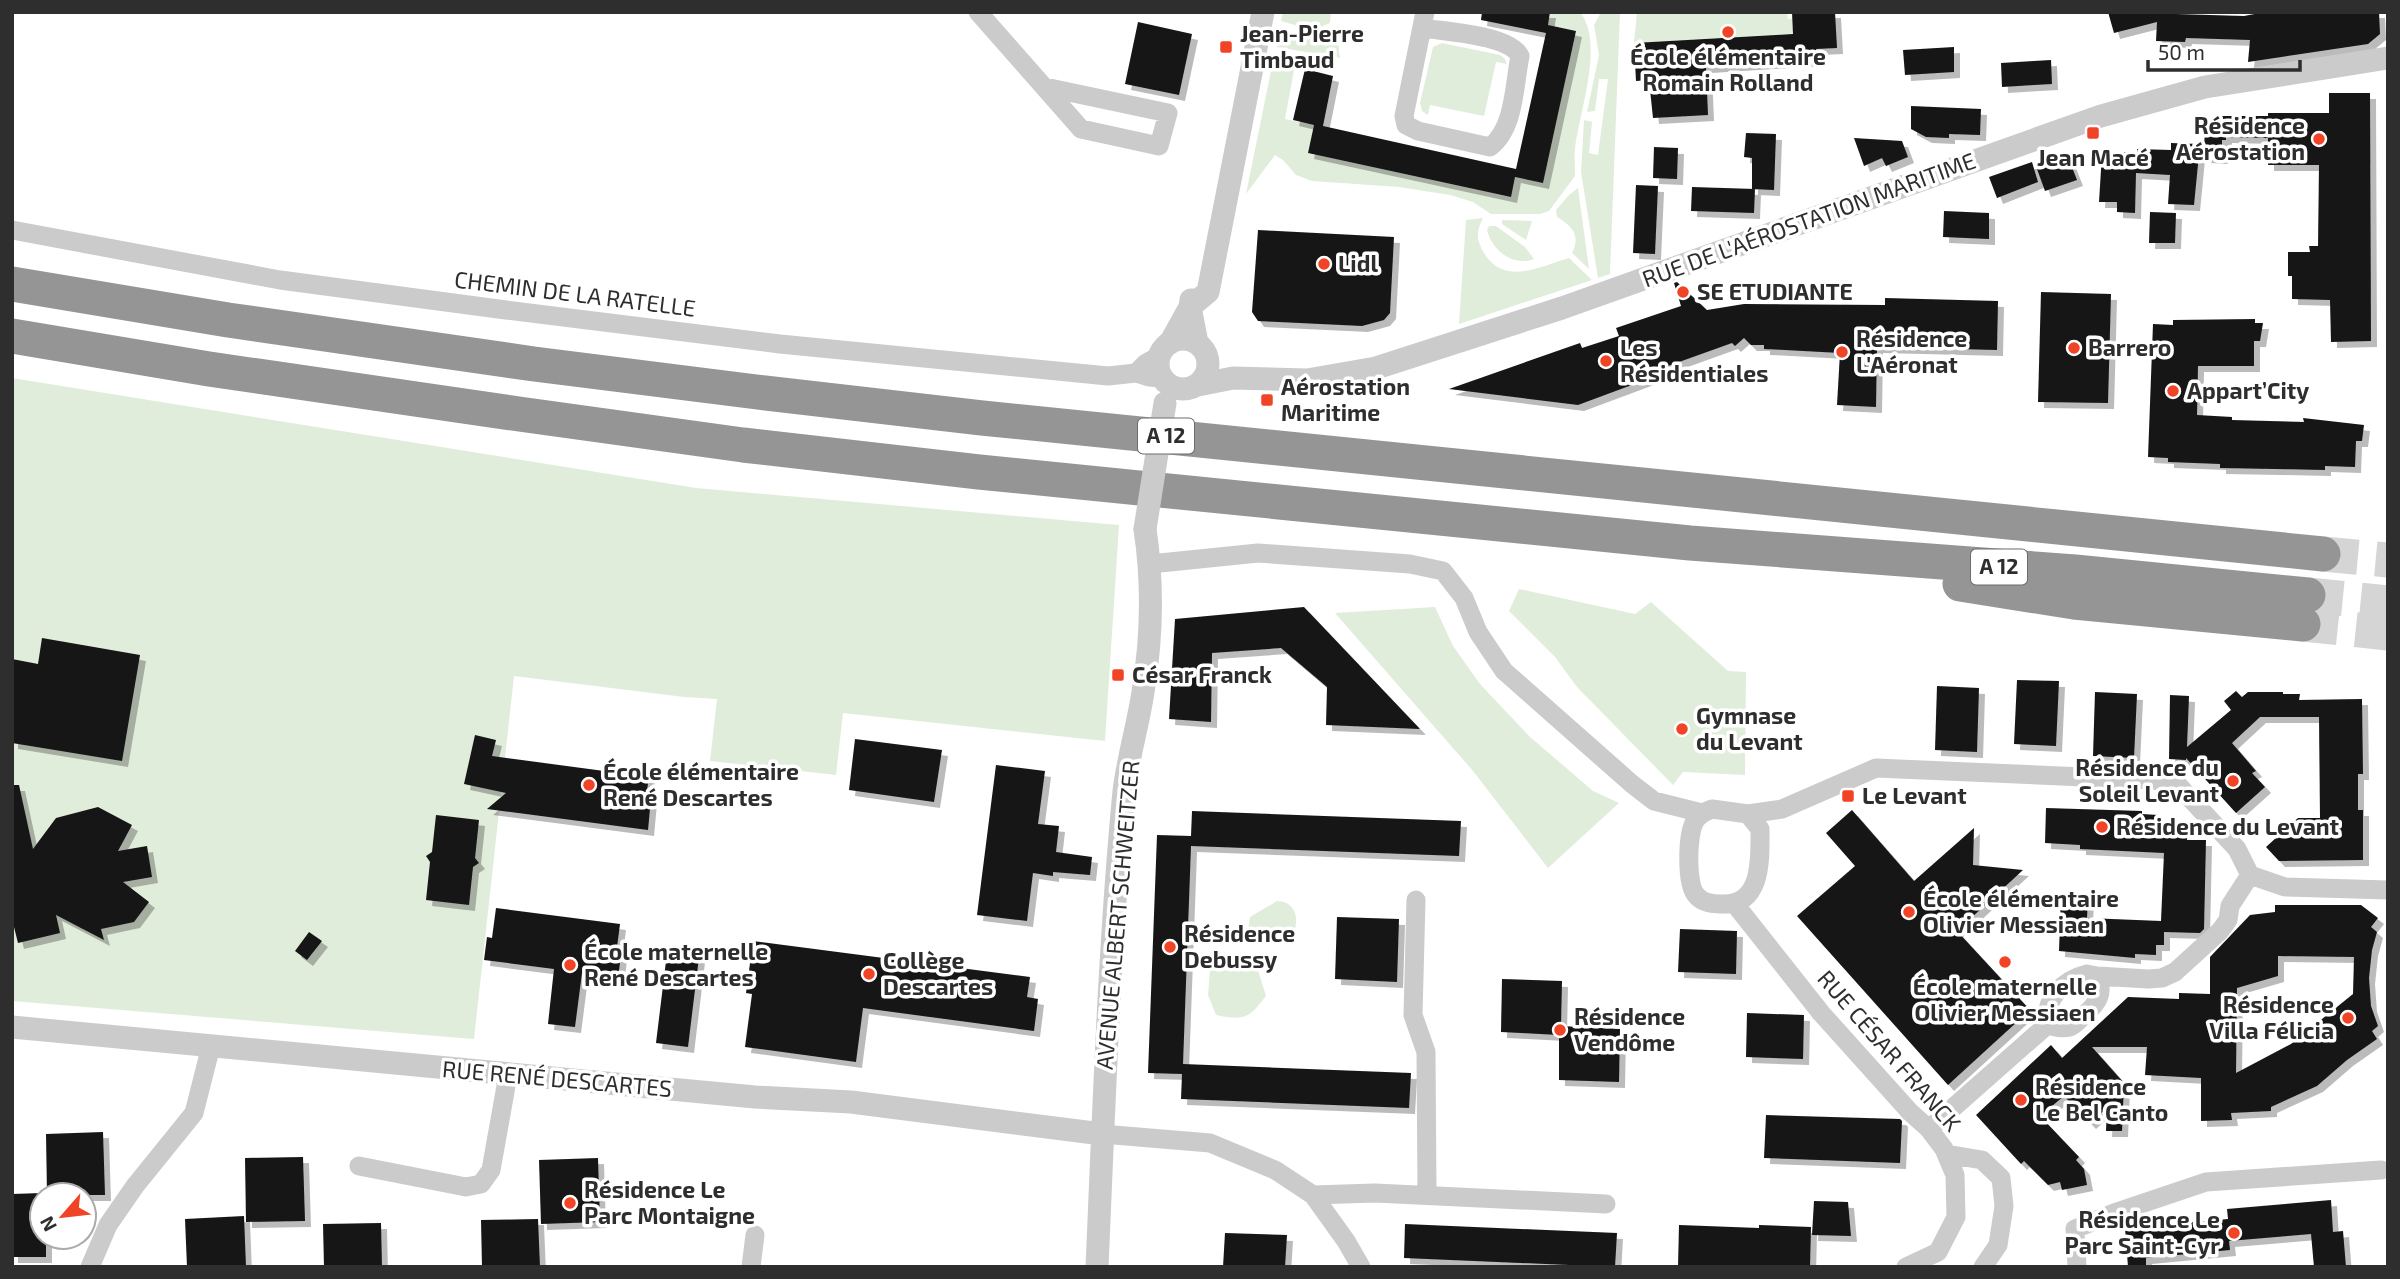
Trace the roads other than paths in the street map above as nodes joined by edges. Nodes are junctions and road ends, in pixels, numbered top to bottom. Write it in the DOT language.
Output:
graph roads {
  1 [pos="978,12"];
  2 [pos="1247,12"];
  3 [pos="1262,12"];
  4 [pos="1424,20"];
  5 [pos="2388,58"];
  6 [pos="1045,87"];
  7 [pos="12,230"];
  8 [pos="12,284"];
  9 [pos="1190,307"];
  10 [pos="12,336"];
  11 [pos="1177,378"];
  12 [pos="2323,554"];
  13 [pos="1150,564"];
  14 [pos="2306,609"];
  15 [pos="1666,805"];
  16 [pos="1702,813"];
  17 [pos="1754,822"];
  18 [pos="1689,840"];
  19 [pos="2250,874"];
  20 [pos="2388,890"];
  21 [pos="1416,900"];
  22 [pos="1734,903"];
  23 [pos="2098,976"];
  24 [pos="2047,1025"];
  25 [pos="12,1027"];
  26 [pos="211,1046"];
  27 [pos="508,1075"];
  28 [pos="1929,1129"];
  29 [pos="1102,1134"];
  30 [pos="1946,1154"];
  31 [pos="359,1166"];
  32 [pos="2381,1170"];
  33 [pos="1427,1194"];
  34 [pos="1313,1195"];
  35 [pos="1606,1203"];
  36 [pos="755,1235"];
  37 [pos="1909,1266"];
  38 [pos="90,1267"];
  39 [pos="751,1267"];
  40 [pos="1097,1267"];
  41 [pos="1361,1267"];
  42 [pos="1983,1267"];
  43 [pos="2077,1267"];
  1 -- 6 [label="street"];
  2 -- 9 [label="street"];
  3 -- 9 [label="street"];
  4 -- 4 [label="street"];
  5 -- 11 [label="street, RUE DE L'AÉROSTATION MARITIME"];
  6 -- 6 [label="street"];
  7 -- 11 [label="street, CHEMIN DE LA RATELLE"];
  8 -- 12 [label="highway, A 12"];
  9 -- 11 [label="street"];
  9 -- 11 [label="street"];
  10 -- 14 [label="highway, A 12"];
  11 -- 13 [label="street, AVENUE ALBERT SCHWEITZER, bridge"];
  13 -- 15 [label="street"];
  13 -- 29 [label="street, AVENUE ALBERT SCHWEITZER"];
  15 -- 16 [label="street"];
  15 -- 18 [label="street"];
  16 -- 17 [label="street"];
  16 -- 18 [label="street"];
  17 -- 19 [label="street"];
  17 -- 22 [label="street"];
  18 -- 22 [label="street"];
  19 -- 20 [label="street"];
  19 -- 23 [label="street"];
  21 -- 33 [label="street"];
  22 -- 28 [label="street, RUE CÉSAR FRANCK"];
  23 -- 24 [label="street"];
  23 -- 24 [label="street"];
  24 -- 28 [label="street"];
  25 -- 26 [label="street, RUE RENÉ DESCARTES"];
  26 -- 27 [label="street, RUE RENÉ DESCARTES"];
  26 -- 38 [label="street"];
  27 -- 29 [label="street, RUE RENÉ DESCARTES"];
  27 -- 31 [label="street"];
  28 -- 30 [label="street, RUE CÉSAR FRANCK"];
  29 -- 34 [label="street"];
  29 -- 40 [label="street, AVENUE ALBERT SCHWEITZER"];
  30 -- 37 [label="street, RUE CÉSAR FRANCK"];
  30 -- 42 [label="street"];
  32 -- 43 [label="street"];
  33 -- 34 [label="street"];
  33 -- 35 [label="street"];
  34 -- 41 [label="street"];
  36 -- 39 [label="street"];
}
